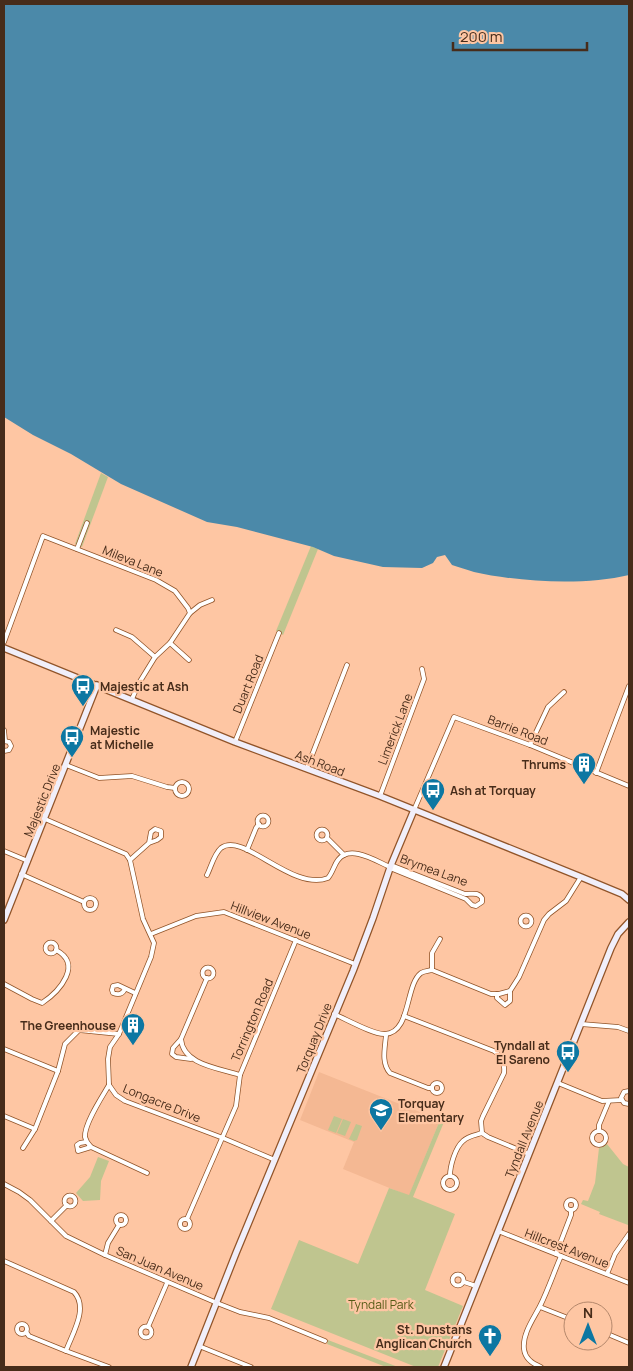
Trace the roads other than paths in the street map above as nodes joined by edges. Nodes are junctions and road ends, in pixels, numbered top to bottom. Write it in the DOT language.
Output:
graph roads {
  1 [pos="87,523"];
  2 [pos="76,549"];
  3 [pos="212,600"];
  4 [pos="190,613"];
  5 [pos="116,630"];
  6 [pos="279,633"];
  7 [pos="4,642"];
  8 [pos="170,643"];
  9 [pos="4,648"];
  10 [pos="155,657"];
  11 [pos="189,660"];
  12 [pos="347,665"];
  13 [pos="422,669"];
  14 [pos="97,686"];
  15 [pos="629,686"];
  16 [pos="564,692"];
  17 [pos="132,699"];
  18 [pos="454,716"];
  19 [pos="4,730"];
  20 [pos="4,741"];
  21 [pos="235,742"];
  22 [pos="530,745"];
  23 [pos="4,751"];
  24 [pos="66,765"];
  25 [pos="307,768"];
  26 [pos="596,773"];
  27 [pos="629,786"];
  28 [pos="175,788"];
  29 [pos="380,796"];
  30 [pos="414,810"];
  31 [pos="45,819"];
  32 [pos="259,824"];
  33 [pos="327,838"];
  34 [pos="149,843"];
  35 [pos="247,850"];
  36 [pos="4,851"];
  37 [pos="344,855"];
  38 [pos="130,860"];
  39 [pos="28,861"];
  40 [pos="390,866"];
  41 [pos="21,874"];
  42 [pos="207,875"];
  43 [pos="581,877"];
  44 [pos="629,899"];
  45 [pos="84,902"];
  46 [pos="4,920"];
  47 [pos="629,922"];
  48 [pos="530,923"];
  49 [pos="540,928"];
  50 [pos="151,934"];
  51 [pos="440,939"];
  52 [pos="296,940"];
  53 [pos="56,950"];
  54 [pos="355,964"];
  55 [pos="432,970"];
  56 [pos="206,978"];
  57 [pos="4,984"];
  58 [pos="125,989"];
  59 [pos="510,991"];
  60 [pos="136,993"];
  61 [pos="497,994"];
  62 [pos="334,1014"];
  63 [pos="404,1016"];
  64 [pos="581,1024"];
  65 [pos="629,1031"];
  66 [pos="119,1034"];
  67 [pos="386,1035"];
  68 [pos="181,1039"];
  69 [pos="4,1049"];
  70 [pos="192,1059"];
  71 [pos="58,1071"];
  72 [pos="240,1075"];
  73 [pos="558,1083"];
  74 [pos="109,1085"];
  75 [pos="432,1088"];
  76 [pos="629,1091"];
  77 [pos="622,1100"];
  78 [pos="609,1101"];
  79 [pos="629,1104"];
  80 [pos="4,1116"];
  81 [pos="35,1129"];
  82 [pos="599,1132"];
  83 [pos="482,1133"];
  84 [pos="223,1138"];
  85 [pos="86,1142"];
  86 [pos="91,1147"];
  87 [pos="23,1148"];
  88 [pos="529,1154"];
  89 [pos="275,1160"];
  90 [pos="147,1174"];
  91 [pos="450,1176"];
  92 [pos="4,1184"];
  93 [pos="67,1206"];
  94 [pos="571,1210"];
  95 [pos="186,1219"];
  96 [pos="51,1222"];
  97 [pos="119,1225"];
  98 [pos="498,1231"];
  99 [pos="629,1234"];
  100 [pos="556,1254"];
  101 [pos="105,1255"];
  102 [pos="561,1256"];
  103 [pos="4,1261"];
  104 [pos="607,1274"];
  105 [pos="464,1282"];
  106 [pos="167,1283"];
  107 [pos="629,1283"];
  108 [pos="476,1286"];
  109 [pos="217,1304"];
  110 [pos="540,1307"];
  111 [pos="563,1316"];
  112 [pos="148,1327"];
  113 [pos="26,1332"];
  114 [pos="613,1336"];
  115 [pos="325,1341"];
  116 [pos="629,1343"];
  117 [pos="199,1346"];
  118 [pos="66,1351"];
  119 [pos="109,1367"];
  120 [pos="191,1367"];
  121 [pos="251,1367"];
  122 [pos="444,1367"];
  123 [pos="541,1367"];
  1 -- 2 [label="street"];
  2 -- 4 [label="street, Mileva Lane"];
  2 -- 7 [label="street, Mileva Lane"];
  3 -- 4 [label="street"];
  4 -- 8 [label="street"];
  5 -- 10 [label="street"];
  6 -- 21 [label="street, Duart Road"];
  8 -- 10 [label="street"];
  8 -- 11 [label="street"];
  9 -- 14 [label="street, Ash Road"];
  10 -- 17 [label="street"];
  12 -- 25 [label="street"];
  13 -- 29 [label="street, Limerick Lane"];
  14 -- 17 [label="street, Ash Road"];
  14 -- 24 [label="street, Majestic Drive"];
  15 -- 26 [label="street"];
  16 -- 22 [label="street"];
  17 -- 21 [label="street, Ash Road"];
  18 -- 22 [label="street, Barrie Road"];
  18 -- 30 [label="street, Torquay Drive"];
  19 -- 20 [label="street"];
  20 -- 23 [label="street"];
  21 -- 25 [label="street, Ash Road"];
  22 -- 26 [label="street, Barrie Road"];
  24 -- 28 [label="street"];
  24 -- 31 [label="street, Majestic Drive"];
  25 -- 29 [label="street, Ash Road"];
  26 -- 27 [label="street, Barrie Road"];
  29 -- 30 [label="street, Ash Road"];
  30 -- 40 [label="street, Torquay Drive"];
  30 -- 43 [label="street, Ash Road"];
  31 -- 38 [label="street"];
  31 -- 39 [label="street, Majestic Drive"];
  32 -- 35 [label="street"];
  33 -- 37 [label="street"];
  34 -- 38 [label="street"];
  35 -- 37 [label="street"];
  35 -- 42 [label="street"];
  36 -- 39 [label="street"];
  37 -- 40 [label="street"];
  38 -- 50 [label="street, Longacre Drive"];
  39 -- 41 [label="street, Majestic Drive"];
  40 -- 40 [label="street, Brymea Lane"];
  40 -- 54 [label="street, Torquay Drive"];
  41 -- 45 [label="street"];
  41 -- 46 [label="street, Majestic Drive"];
  43 -- 44 [label="street, Ash Road"];
  43 -- 49 [label="street"];
  47 -- 64 [label="street, Tyndall Avenue"];
  48 -- 49 [label="street"];
  49 -- 59 [label="street"];
  50 -- 52 [label="street, Hillview Avenue"];
  50 -- 60 [label="street, Longacre Drive"];
  51 -- 55 [label="street"];
  52 -- 54 [label="street, Hillview Avenue"];
  52 -- 72 [label="street, Torrington Road"];
  53 -- 57 [label="street"];
  54 -- 62 [label="street, Torquay Drive"];
  55 -- 61 [label="street"];
  55 -- 63 [label="street"];
  56 -- 68 [label="street"];
  58 -- 60 [label="street"];
  59 -- 61 [label="street"];
  59 -- 61 [label="street"];
  60 -- 66 [label="street, Longacre Drive"];
  62 -- 67 [label="street"];
  62 -- 89 [label="street, Torquay Drive"];
  63 -- 67 [label="street"];
  63 -- 83 [label="street"];
  64 -- 65 [label="street"];
  64 -- 73 [label="street, Tyndall Avenue"];
  66 -- 71 [label="street"];
  66 -- 74 [label="street, Longacre Drive"];
  67 -- 75 [label="street"];
  68 -- 70 [label="street"];
  68 -- 70 [label="street"];
  69 -- 71 [label="street"];
  70 -- 72 [label="street"];
  71 -- 81 [label="street"];
  72 -- 84 [label="street, Torrington Road"];
  73 -- 78 [label="street"];
  73 -- 88 [label="street, Tyndall Avenue"];
  74 -- 84 [label="street, Longacre Drive"];
  74 -- 85 [label="street"];
  76 -- 77 [label="street"];
  77 -- 78 [label="street"];
  77 -- 79 [label="street"];
  78 -- 82 [label="street"];
  80 -- 81 [label="street"];
  81 -- 87 [label="street"];
  83 -- 88 [label="street"];
  83 -- 91 [label="street"];
  84 -- 89 [label="street, Longacre Drive"];
  84 -- 95 [label="street, Torrington Road"];
  85 -- 86 [label="street"];
  85 -- 86 [label="street"];
  86 -- 90 [label="street"];
  88 -- 98 [label="street, Tyndall Avenue"];
  89 -- 109 [label="street, Torquay Drive"];
  92 -- 96 [label="street, San Juan Avenue"];
  93 -- 96 [label="street"];
  94 -- 100 [label="street"];
  96 -- 101 [label="street, San Juan Avenue"];
  97 -- 101 [label="street"];
  98 -- 100 [label="street, Hillcrest Avenue"];
  98 -- 108 [label="street, Tyndall Avenue"];
  99 -- 104 [label="street"];
  100 -- 102 [label="street, Hillcrest Avenue"];
  101 -- 106 [label="street, San Juan Avenue"];
  102 -- 104 [label="street, Hillcrest Avenue"];
  102 -- 110 [label="street"];
  103 -- 118 [label="street"];
  104 -- 107 [label="street, Hillcrest Avenue"];
  105 -- 108 [label="street"];
  106 -- 109 [label="street, San Juan Avenue"];
  106 -- 112 [label="street"];
  108 -- 122 [label="street, Tyndall Avenue"];
  109 -- 115 [label="street, San Juan Avenue"];
  109 -- 117 [label="street, Torquay Drive"];
  110 -- 111 [label="street"];
  110 -- 123 [label="street"];
  113 -- 118 [label="street"];
  114 -- 116 [label="street"];
  117 -- 120 [label="street, Torquay Drive"];
  117 -- 121 [label="street"];
  118 -- 119 [label="street"];
}
